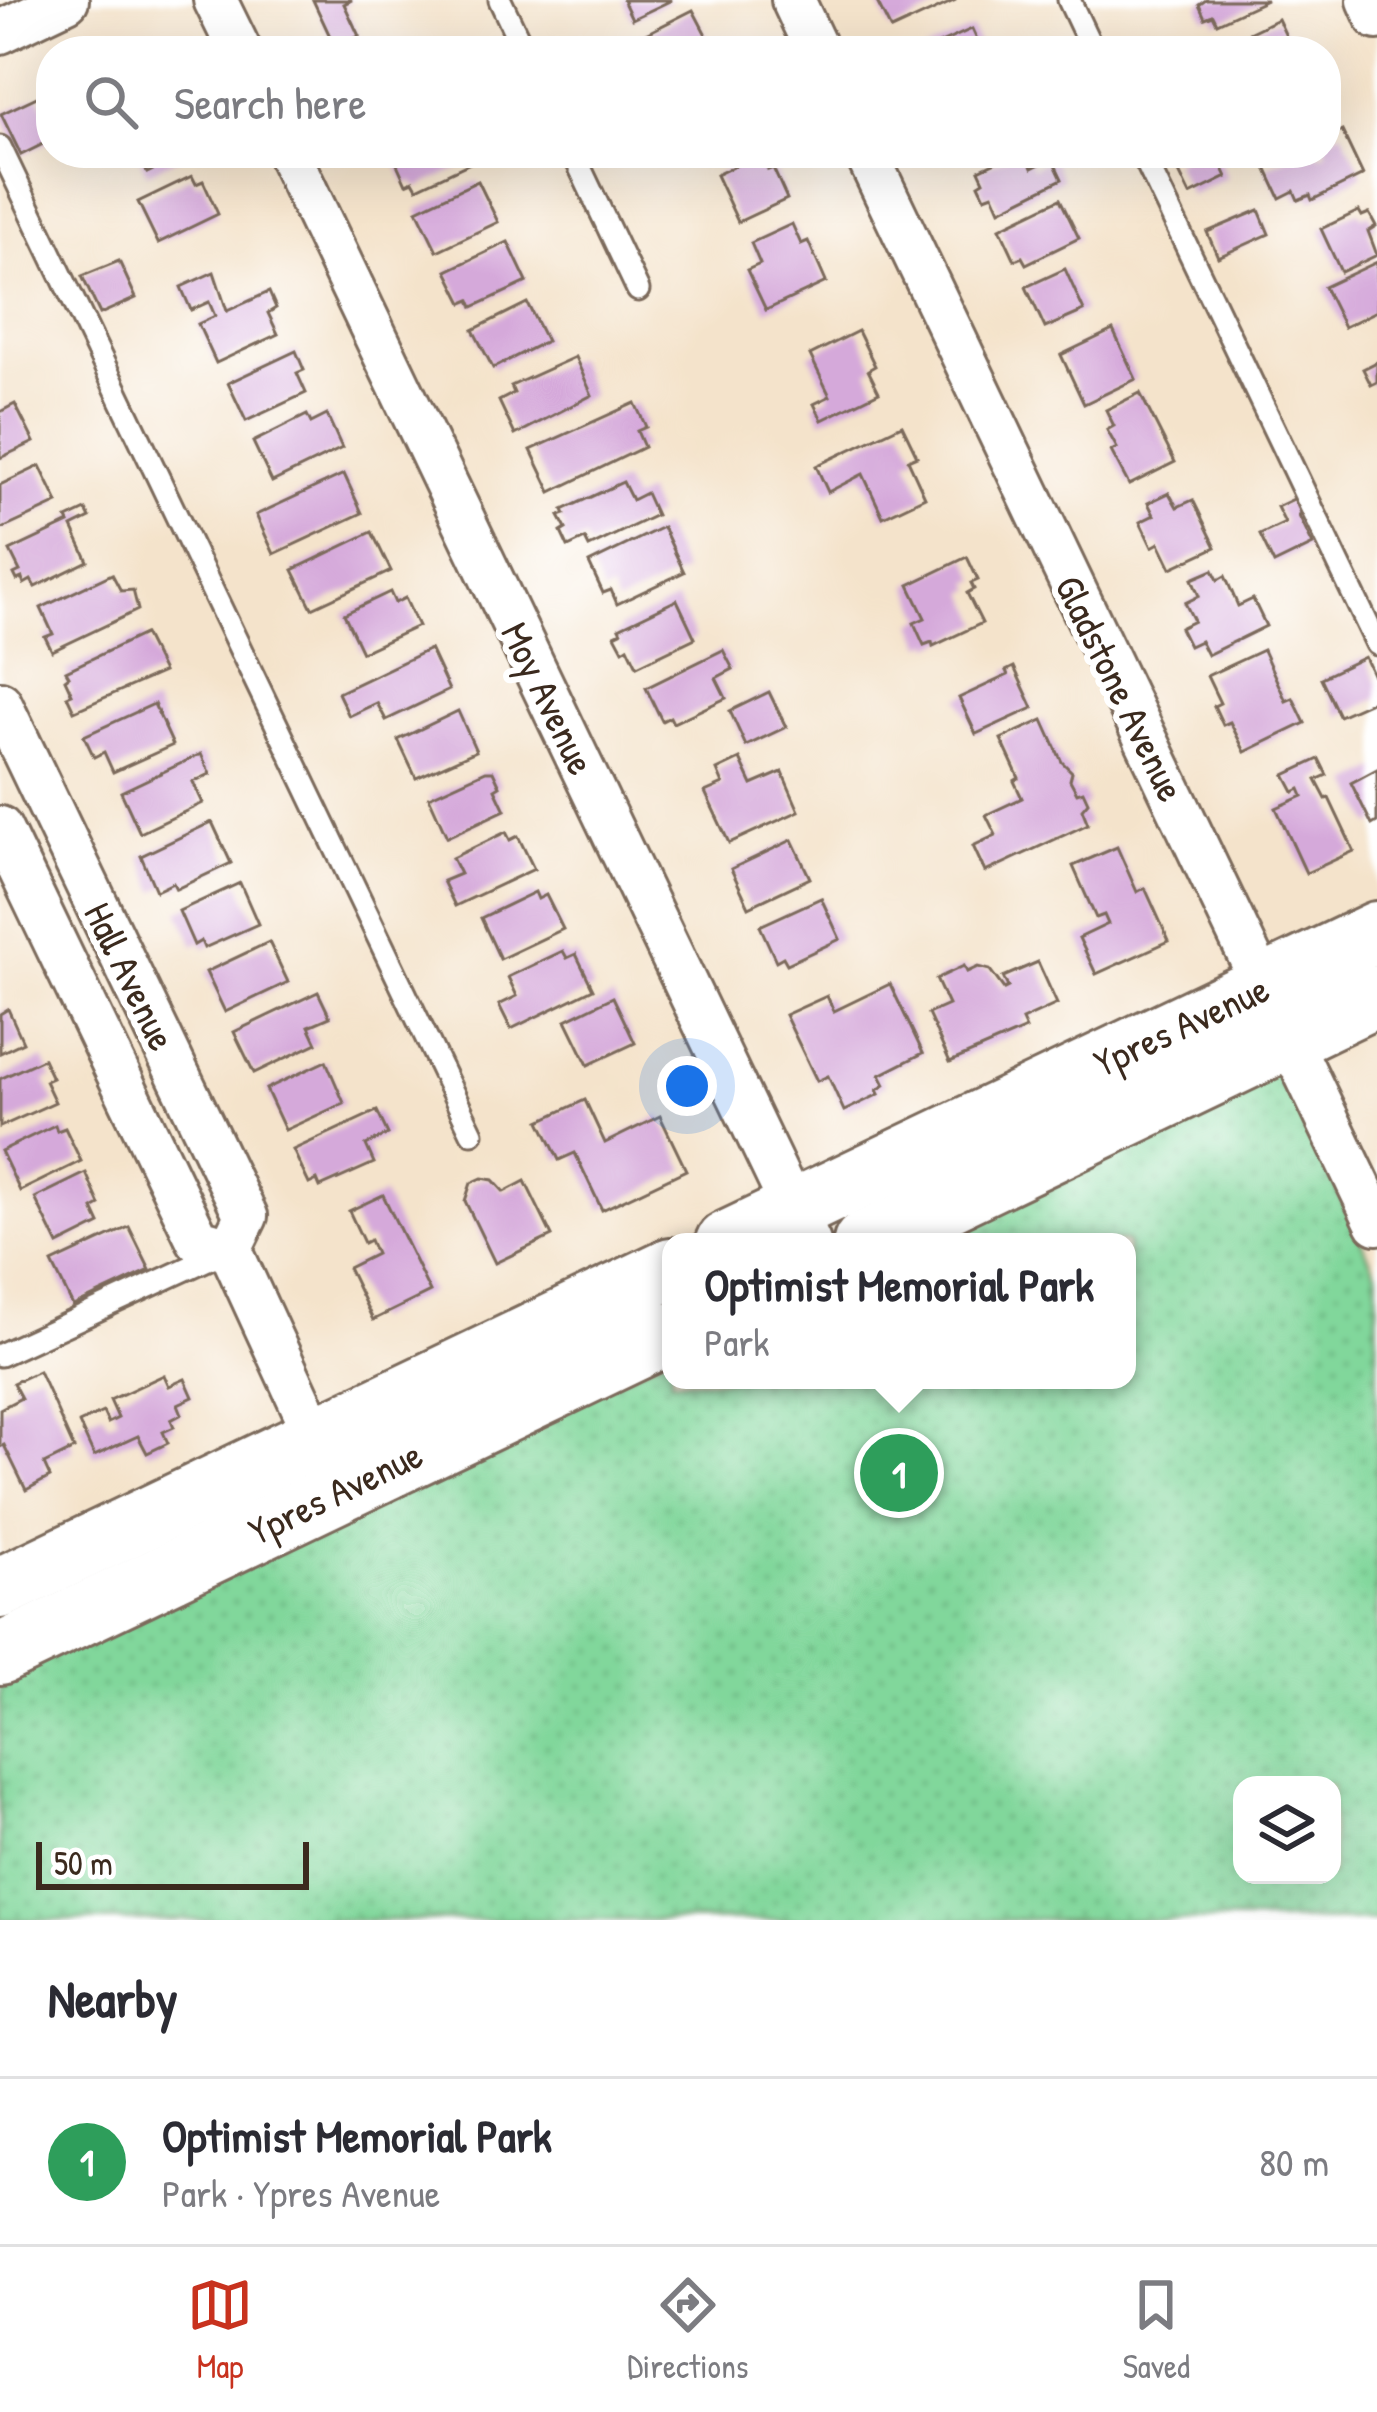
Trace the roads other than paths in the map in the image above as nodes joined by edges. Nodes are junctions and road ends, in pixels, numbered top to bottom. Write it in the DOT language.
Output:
graph roads {
  1 [pos="67,0"];
  2 [pos="215,0"];
  3 [pos="500,0"];
  4 [pos="793,0"];
  5 [pos="1069,0"];
  6 [pos="1369,0"];
  7 [pos="1377,18"];
  8 [pos="0,32"];
  9 [pos="233,36"];
  10 [pos="517,36"];
  11 [pos="810,36"];
  12 [pos="1086,36"];
  13 [pos="0,147"];
  14 [pos="295,168"];
  15 [pos="580,168"];
  16 [pos="873,168"];
  17 [pos="1149,168"];
  18 [pos="638,290"];
  19 [pos="1377,644"];
  20 [pos="0,703"];
  21 [pos="0,829"];
  22 [pos="1377,932"];
  23 [pos="1377,996"];
  24 [pos="1276,1012"];
  25 [pos="472,1133"];
  26 [pos="1377,1223"];
  27 [pos="801,1226"];
  28 [pos="768,1233"];
  29 [pos="880,1233"];
  30 [pos="230,1249"];
  31 [pos="662,1273"];
  32 [pos="662,1336"];
  33 [pos="0,1355"];
  34 [pos="328,1463"];
  35 [pos="0,1588"];
  36 [pos="0,1654"];
  1 -- 8 [label="street"];
  2 -- 9 [label="street"];
  3 -- 10 [label="lane"];
  4 -- 11 [label="street"];
  5 -- 12 [label="lane"];
  6 -- 7 [label="street"];
  13 -- 25 [label="lane"];
  14 -- 27 [label="street, Moy Avenue"];
  15 -- 18 [label="lane"];
  16 -- 24 [label="street, Gladstone Avenue"];
  17 -- 19 [label="lane"];
  20 -- 30 [label="street, Hall Avenue"];
  21 -- 30 [label="street, Hall Avenue"];
  22 -- 24 [label="main road, Ypres Avenue"];
  23 -- 24 [label="main road, Ypres Avenue"];
  24 -- 26 [label="street, Gladstone Avenue"];
  24 -- 27 [label="main road, Ypres Avenue"];
  24 -- 29 [label="main road, Ypres Avenue"];
  27 -- 28 [label="main road, Ypres Avenue"];
  30 -- 33 [label="lane"];
  30 -- 34 [label="street, Hall Avenue"];
  31 -- 34 [label="main road, Ypres Avenue"];
  32 -- 34 [label="main road, Ypres Avenue"];
  34 -- 35 [label="main road, Ypres Avenue"];
  34 -- 36 [label="main road, Ypres Avenue"];
}
